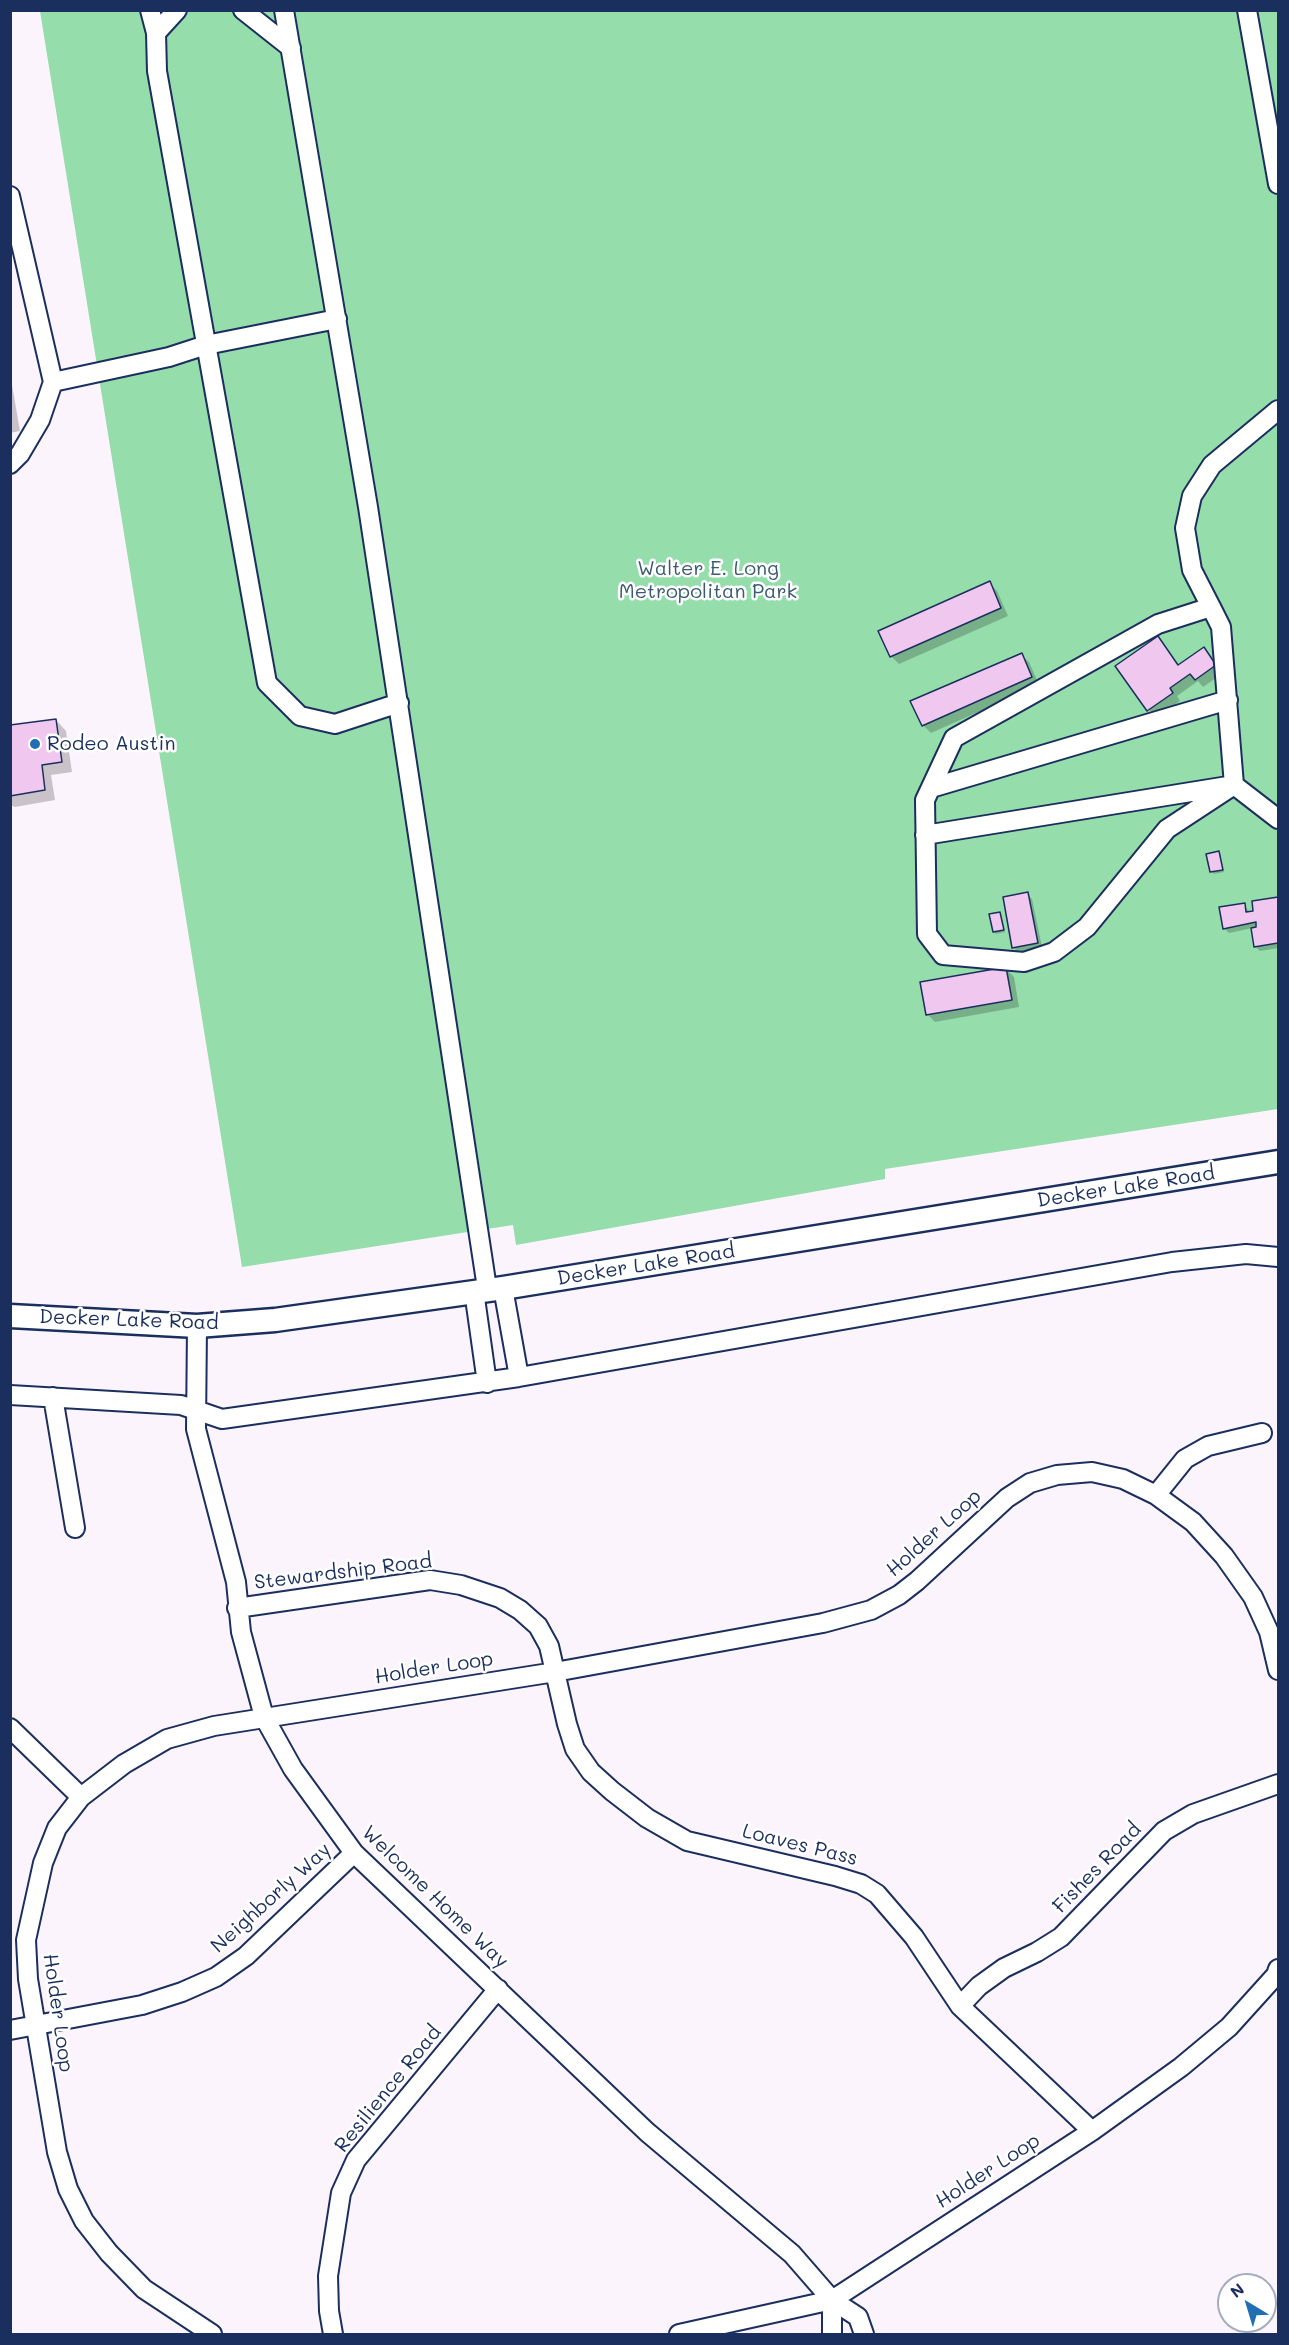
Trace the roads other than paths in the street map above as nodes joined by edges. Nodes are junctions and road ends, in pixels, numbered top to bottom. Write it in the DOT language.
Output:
graph roads {
  1 [pos="150,10"];
  2 [pos="177,10"];
  3 [pos="243,10"];
  4 [pos="284,10"];
  5 [pos="1247,10"];
  6 [pos="156,33"];
  7 [pos="291,48"];
  8 [pos="1278,184"];
  9 [pos="10,196"];
  10 [pos="337,319"];
  11 [pos="206,345"];
  12 [pos="53,382"];
  13 [pos="1278,410"];
  14 [pos="10,464"];
  15 [pos="1211,607"];
  16 [pos="1228,700"];
  17 [pos="399,703"];
  18 [pos="1234,785"];
  19 [pos="931,788"];
  20 [pos="1278,819"];
  21 [pos="925,835"];
  22 [pos="1278,1162"];
  23 [pos="1278,1257"];
  24 [pos="488,1289"];
  25 [pos="10,1316"];
  26 [pos="197,1326"];
  27 [pos="519,1377"];
  28 [pos="487,1383"];
  29 [pos="10,1395"];
  30 [pos="53,1397"];
  31 [pos="197,1410"];
  32 [pos="1262,1433"];
  33 [pos="1156,1495"];
  34 [pos="75,1528"];
  35 [pos="237,1608"];
  36 [pos="1278,1670"];
  37 [pos="555,1672"];
  38 [pos="264,1717"];
  39 [pos="10,1728"];
  40 [pos="1278,1784"];
  41 [pos="81,1797"];
  42 [pos="354,1853"];
  43 [pos="1278,1974"];
  44 [pos="498,1989"];
  45 [pos="960,2006"];
  46 [pos="36,2026"];
  47 [pos="10,2030"];
  48 [pos="1092,2131"];
  49 [pos="832,2300"];
  50 [pos="183,2327"];
  51 [pos="699,2333"];
  52 [pos="212,2334"];
  53 [pos="333,2334"];
  54 [pos="680,2334"];
  55 [pos="832,2334"];
  56 [pos="864,2334"];
  1 -- 6 [label="street"];
  2 -- 6 [label="street"];
  3 -- 7 [label="street"];
  4 -- 7 [label="street"];
  5 -- 8 [label="street"];
  6 -- 11 [label="street"];
  7 -- 10 [label="street"];
  9 -- 12 [label="street"];
  10 -- 11 [label="street"];
  10 -- 17 [label="street"];
  11 -- 12 [label="street"];
  11 -- 17 [label="street"];
  12 -- 14 [label="street"];
  13 -- 15 [label="street"];
  15 -- 16 [label="street"];
  15 -- 19 [label="street"];
  16 -- 18 [label="street"];
  16 -- 19 [label="street"];
  17 -- 24 [label="street"];
  18 -- 20 [label="street"];
  18 -- 21 [label="street"];
  18 -- 21 [label="street"];
  19 -- 21 [label="street"];
  22 -- 24 [label="main road, Decker Lake Road"];
  23 -- 27 [label="street"];
  24 -- 26 [label="main road, Decker Lake Road"];
  24 -- 27 [label="street"];
  24 -- 28 [label="street"];
  25 -- 26 [label="main road, Decker Lake Road"];
  26 -- 31 [label="street, Welcome Home Way"];
  27 -- 28 [label="street"];
  28 -- 31 [label="street"];
  29 -- 30 [label="street"];
  30 -- 31 [label="street"];
  30 -- 34 [label="street"];
  31 -- 35 [label="street, Welcome Home Way"];
  32 -- 33 [label="street"];
  33 -- 36 [label="street, Holder Loop"];
  33 -- 37 [label="street, Holder Loop"];
  35 -- 37 [label="street, Stewardship Road"];
  35 -- 38 [label="street, Welcome Home Way"];
  37 -- 38 [label="street, Holder Loop"];
  37 -- 45 [label="street, Loaves Pass"];
  38 -- 41 [label="street, Holder Loop"];
  38 -- 42 [label="street, Welcome Home Way"];
  39 -- 41 [label="street"];
  40 -- 45 [label="street, Fishes Road"];
  41 -- 46 [label="street, Holder Loop"];
  42 -- 44 [label="street, Welcome Home Way"];
  42 -- 46 [label="street, Neighborly Way"];
  43 -- 48 [label="street, Holder Loop"];
  44 -- 49 [label="street, Welcome Home Way"];
  44 -- 53 [label="street, Resilience Road"];
  45 -- 48 [label="street, Loaves Pass"];
  46 -- 47 [label="street, Neighborly Way"];
  46 -- 50 [label="street, Holder Loop"];
  48 -- 49 [label="street, Holder Loop"];
  49 -- 51 [label="street, Holder Loop"];
  49 -- 55 [label="street"];
  49 -- 56 [label="street, Welcome Home Way"];
  50 -- 52 [label="street, Holder Loop"];
  51 -- 54 [label="street, Holder Loop"];
}
